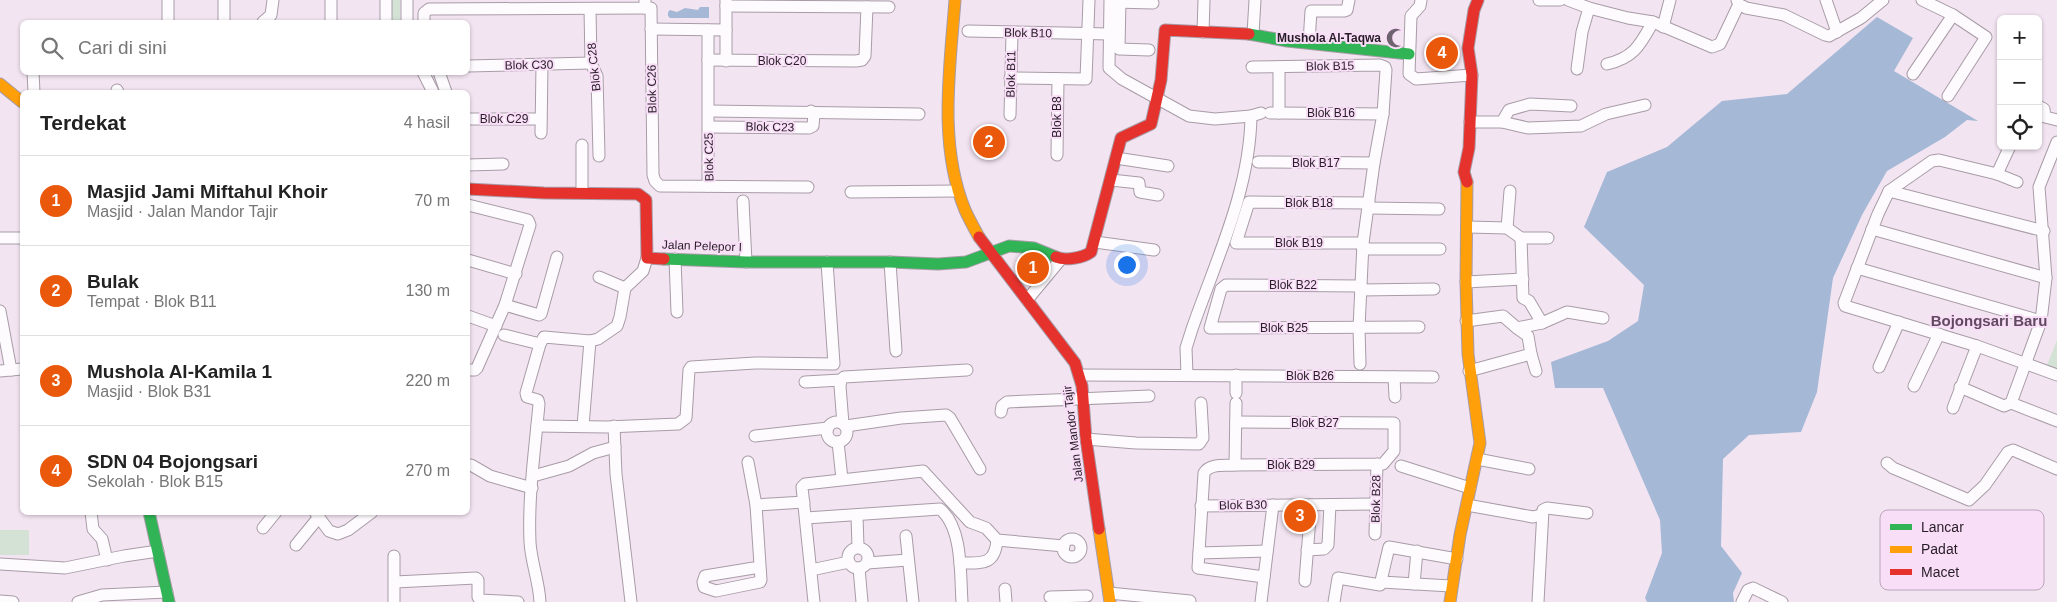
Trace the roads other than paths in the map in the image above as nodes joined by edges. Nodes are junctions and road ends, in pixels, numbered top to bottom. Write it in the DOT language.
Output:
graph roads {
  1 [pos="168,0"];
  2 [pos="224,0"];
  3 [pos="331,0"];
  4 [pos="386,0"];
  5 [pos="407,0"];
  6 [pos="955,0"];
  7 [pos="1090,0"];
  8 [pos="1204,0"];
  9 [pos="1255,0"];
  10 [pos="1349,0"];
  11 [pos="1421,0"];
  12 [pos="1478,0"];
  13 [pos="1539,0"];
  14 [pos="1560,0"];
  15 [pos="1568,0"];
  16 [pos="1670,0"];
  17 [pos="1826,0"];
  18 [pos="1883,0"];
  19 [pos="1922,0"];
  20 [pos="1115,1"];
  21 [pos="1738,2"];
  22 [pos="726,3"];
  23 [pos="1153,3"];
  24 [pos="272,4"];
  25 [pos="645,4"];
  26 [pos="867,7"];
  27 [pos="890,7"];
  28 [pos="590,8"];
  29 [pos="1588,8"];
  30 [pos="1953,15"];
  31 [pos="168,20"];
  32 [pos="224,20"];
  33 [pos="265,20"];
  34 [pos="331,20"];
  35 [pos="386,20"];
  36 [pos="407,20"];
  37 [pos="424,20"];
  38 [pos="1658,24"];
  39 [pos="651,29"];
  40 [pos="708,30"];
  41 [pos="726,30"];
  42 [pos="968,31"];
  43 [pos="1203,32"];
  44 [pos="1837,32"];
  45 [pos="1012,33"];
  46 [pos="1088,34"];
  47 [pos="1110,34"];
  48 [pos="1253,34"];
  49 [pos="1309,42"];
  50 [pos="1149,50"];
  51 [pos="1409,54"];
  52 [pos="708,60"];
  53 [pos="726,60"];
  54 [pos="591,63"];
  55 [pos="1606,64"];
  56 [pos="542,65"];
  57 [pos="470,66"];
  58 [pos="1252,67"];
  59 [pos="1279,67"];
  60 [pos="1578,69"];
  61 [pos="1913,74"];
  62 [pos="34,75"];
  63 [pos="424,75"];
  64 [pos="440,75"];
  65 [pos="1472,75"];
  66 [pos="1010,78"];
  67 [pos="1058,79"];
  68 [pos="0,84"];
  69 [pos="34,90"];
  70 [pos="432,90"];
  71 [pos="445,90"];
  72 [pos="1948,96"];
  73 [pos="1158,98"];
  74 [pos="20,101"];
  75 [pos="1645,105"];
  76 [pos="1571,106"];
  77 [pos="2042,107"];
  78 [pos="709,111"];
  79 [pos="810,111"];
  80 [pos="919,114"];
  81 [pos="1265,114"];
  82 [pos="1383,114"];
  83 [pos="1010,115"];
  84 [pos="470,119"];
  85 [pos="541,119"];
  86 [pos="2057,120"];
  87 [pos="1470,122"];
  88 [pos="1502,122"];
  89 [pos="708,127"];
  90 [pos="541,134"];
  91 [pos="2057,142"];
  92 [pos="582,145"];
  93 [pos="2008,150"];
  94 [pos="1057,154"];
  95 [pos="599,156"];
  96 [pos="1116,158"];
  97 [pos="1258,162"];
  98 [pos="1374,163"];
  99 [pos="504,164"];
  100 [pos="470,165"];
  101 [pos="1168,166"];
  102 [pos="1997,174"];
  103 [pos="1111,180"];
  104 [pos="2017,182"];
  105 [pos="708,186"];
  106 [pos="808,187"];
  107 [pos="470,188"];
  108 [pos="957,191"];
  109 [pos="1510,191"];
  110 [pos="1889,191"];
  111 [pos="851,192"];
  112 [pos="582,193"];
  113 [pos="1158,195"];
  114 [pos="743,201"];
  115 [pos="470,206"];
  116 [pos="1368,206"];
  117 [pos="1439,209"];
  118 [pos="1468,226"];
  119 [pos="1507,228"];
  120 [pos="1872,229"];
  121 [pos="2044,232"];
  122 [pos="0,238"];
  123 [pos="20,238"];
  124 [pos="1521,238"];
  125 [pos="1548,238"];
  126 [pos="1095,242"];
  127 [pos="1236,243"];
  128 [pos="1363,246"];
  129 [pos="1440,249"];
  130 [pos="1154,250"];
  131 [pos="992,252"];
  132 [pos="557,257"];
  133 [pos="647,258"];
  134 [pos="675,259"];
  135 [pos="1061,259"];
  136 [pos="470,261"];
  137 [pos="746,262"];
  138 [pos="827,262"];
  139 [pos="890,262"];
  140 [pos="1857,268"];
  141 [pos="516,274"];
  142 [pos="835,275"];
  143 [pos="599,277"];
  144 [pos="2046,278"];
  145 [pos="1523,279"];
  146 [pos="1466,282"];
  147 [pos="625,288"];
  148 [pos="1360,288"];
  149 [pos="1434,289"];
  150 [pos="1027,300"];
  151 [pos="505,305"];
  152 [pos="0,312"];
  153 [pos="677,312"];
  154 [pos="470,317"];
  155 [pos="1604,318"];
  156 [pos="1466,321"];
  157 [pos="2041,321"];
  158 [pos="1542,322"];
  159 [pos="1899,322"];
  160 [pos="496,326"];
  161 [pos="1419,327"];
  162 [pos="1210,328"];
  163 [pos="1359,328"];
  164 [pos="1517,328"];
  165 [pos="1939,334"];
  166 [pos="504,335"];
  167 [pos="590,341"];
  168 [pos="540,344"];
  169 [pos="1977,346"];
  170 [pos="896,351"];
  171 [pos="1531,354"];
  172 [pos="2026,363"];
  173 [pos="1360,364"];
  174 [pos="1879,367"];
  175 [pos="11,370"];
  176 [pos="470,370"];
  177 [pos="966,370"];
  178 [pos="1469,371"];
  179 [pos="1536,371"];
  180 [pos="1079,374"];
  181 [pos="1187,374"];
  182 [pos="2057,375"];
  183 [pos="1236,376"];
  184 [pos="1394,376"];
  185 [pos="1432,377"];
  186 [pos="843,379"];
  187 [pos="805,382"];
  188 [pos="1914,386"];
  189 [pos="1960,387"];
  190 [pos="1149,396"];
  191 [pos="1082,398"];
  192 [pos="1395,398"];
  193 [pos="1201,403"];
  194 [pos="2011,403"];
  195 [pos="1953,408"];
  196 [pos="1001,412"];
  197 [pos="2057,421"];
  198 [pos="1236,422"];
  199 [pos="844,425"];
  200 [pos="537,426"];
  201 [pos="584,426"];
  202 [pos="614,426"];
  203 [pos="828,428"];
  204 [pos="755,436"];
  205 [pos="1086,440"];
  206 [pos="838,442"];
  207 [pos="615,446"];
  208 [pos="1477,459"];
  209 [pos="748,462"];
  210 [pos="1887,463"];
  211 [pos="1376,464"];
  212 [pos="471,465"];
  213 [pos="1235,465"];
  214 [pos="1401,466"];
  215 [pos="980,469"];
  216 [pos="2057,469"];
  217 [pos="1529,470"];
  218 [pos="533,476"];
  219 [pos="842,479"];
  220 [pos="532,488"];
  221 [pos="1470,488"];
  222 [pos="804,502"];
  223 [pos="1376,504"];
  224 [pos="756,505"];
  225 [pos="1273,505"];
  226 [pos="1311,505"];
  227 [pos="1330,505"];
  228 [pos="1467,505"];
  229 [pos="1201,506"];
  230 [pos="1587,512"];
  231 [pos="91,515"];
  232 [pos="150,515"];
  233 [pos="274,515"];
  234 [pos="317,515"];
  235 [pos="366,515"];
  236 [pos="857,515"];
  237 [pos="1541,516"];
  238 [pos="806,518"];
  239 [pos="970,522"];
  240 [pos="954,526"];
  241 [pos="263,528"];
  242 [pos="1375,534"];
  243 [pos="906,536"];
  244 [pos="997,540"];
  245 [pos="296,545"];
  246 [pos="858,547"];
  247 [pos="1102,550"];
  248 [pos="1307,550"];
  249 [pos="158,551"];
  250 [pos="1267,551"];
  251 [pos="1417,551"];
  252 [pos="1198,553"];
  253 [pos="394,556"];
  254 [pos="1457,559"];
  255 [pos="107,560"];
  256 [pos="908,560"];
  257 [pos="849,562"];
  258 [pos="960,563"];
  259 [pos="0,564"];
  260 [pos="863,565"];
  261 [pos="760,566"];
  262 [pos="811,570"];
  263 [pos="1264,577"];
  264 [pos="1304,581"];
  265 [pos="395,582"];
  266 [pos="1382,582"];
  267 [pos="1414,584"];
  268 [pos="1048,585"];
  269 [pos="1452,586"];
  270 [pos="1005,589"];
  271 [pos="1087,596"];
  272 [pos="168,597"];
  273 [pos="1109,597"];
  274 [pos="1050,600"];
  275 [pos="0,601"];
  276 [pos="1190,601"];
  277 [pos="12,602"];
  278 [pos="78,602"];
  279 [pos="394,602"];
  280 [pos="518,602"];
  281 [pos="540,602"];
  282 [pos="632,602"];
  283 [pos="814,602"];
  284 [pos="862,602"];
  285 [pos="913,602"];
  286 [pos="962,602"];
  287 [pos="1006,602"];
  288 [pos="1261,602"];
  289 [pos="1334,602"];
  290 [pos="1450,602"];
  291 [pos="1538,602"];
  292 [pos="1742,602"];
  293 [pos="1782,602"];
  1 -- 31 [label="street"];
  2 -- 32 [label="street"];
  3 -- 34 [label="street"];
  4 -- 35 [label="street"];
  5 -- 36 [label="street"];
  6 -- 108 [label="street, Jalan Mandor Tajir"];
  7 -- 46 [label="street"];
  8 -- 43 [label="street"];
  9 -- 48 [label="street"];
  10 -- 49 [label="street"];
  11 -- 51 [label="street"];
  12 -- 65 [label="street"];
  13 -- 14 [label="street"];
  15 -- 29 [label="street"];
  16 -- 38 [label="street"];
  17 -- 44 [label="street"];
  18 -- 44 [label="street"];
  19 -- 30 [label="street"];
  20 -- 23 [label="street"];
  20 -- 47 [label="street"];
  20 -- 50 [label="street"];
  21 -- 38 [label="street"];
  21 -- 44 [label="street"];
  22 -- 26 [label="street"];
  22 -- 41 [label="street"];
  24 -- 33 [label="street"];
  25 -- 28 [label="street"];
  25 -- 39 [label="street, Blok C26"];
  26 -- 27 [label="street"];
  26 -- 53 [label="street, Blok C20"];
  28 -- 37 [label="street"];
  28 -- 54 [label="street, Blok C28"];
  29 -- 38 [label="street"];
  29 -- 60 [label="street"];
  30 -- 61 [label="street"];
  30 -- 72 [label="street"];
  38 -- 55 [label="street"];
  39 -- 40 [label="street"];
  39 -- 105 [label="street, Blok C26"];
  40 -- 41 [label="street"];
  40 -- 52 [label="street, Blok C25"];
  41 -- 53 [label="street"];
  42 -- 45 [label="street, Blok B10"];
  43 -- 48 [label="street"];
  43 -- 73 [label="street"];
  45 -- 46 [label="street, Blok B10"];
  45 -- 66 [label="street, Blok B11"];
  46 -- 47 [label="street, Blok B10"];
  46 -- 67 [label="street, Blok B8"];
  47 -- 73 [label="street, Blok B16"];
  48 -- 49 [label="street"];
  49 -- 51 [label="street"];
  51 -- 65 [label="street"];
  52 -- 53 [label="street, Blok C20"];
  52 -- 78 [label="street, Blok C25"];
  54 -- 56 [label="street, Blok C30"];
  54 -- 95 [label="street, Blok C28"];
  56 -- 57 [label="street, Blok C30"];
  56 -- 85 [label="street"];
  58 -- 59 [label="street, Blok B15"];
  59 -- 81 [label="street"];
  59 -- 82 [label="street, Blok B15"];
  62 -- 69 [label="street"];
  63 -- 70 [label="street"];
  64 -- 71 [label="street"];
  65 -- 87 [label="street"];
  66 -- 67 [label="street, Blok B8"];
  66 -- 83 [label="street, Blok B11"];
  67 -- 94 [label="street, Blok B8"];
  68 -- 74 [label="street"];
  73 -- 81 [label="street, Blok B16"];
  73 -- 96 [label="street"];
  75 -- 88 [label="street"];
  76 -- 88 [label="street"];
  77 -- 86 [label="street"];
  78 -- 79 [label="street, Blok C23"];
  78 -- 89 [label="street, Blok C25"];
  79 -- 80 [label="street, Blok C23"];
  79 -- 89 [label="street, Blok C23"];
  81 -- 82 [label="street, Blok B16"];
  81 -- 181 [label="street"];
  82 -- 98 [label="street"];
  84 -- 85 [label="street, Blok C29"];
  85 -- 90 [label="street"];
  87 -- 88 [label="street"];
  87 -- 118 [label="street"];
  89 -- 105 [label="street, Blok C25"];
  91 -- 121 [label="street"];
  92 -- 112 [label="street"];
  93 -- 102 [label="street"];
  96 -- 101 [label="street"];
  96 -- 103 [label="street"];
  97 -- 98 [label="street, Blok B17"];
  98 -- 116 [label="street"];
  99 -- 100 [label="street"];
  102 -- 104 [label="street"];
  102 -- 110 [label="street"];
  103 -- 113 [label="street"];
  103 -- 126 [label="street"];
  105 -- 106 [label="street, Blok C25"];
  107 -- 112 [label="street, Jalan Pelepor I"];
  108 -- 111 [label="street"];
  108 -- 131 [label="street, Jalan Mandor Tajir"];
  109 -- 119 [label="street"];
  110 -- 120 [label="street"];
  110 -- 121 [label="street"];
  112 -- 133 [label="street, Jalan Pelepor I"];
  114 -- 137 [label="street"];
  115 -- 141 [label="street"];
  116 -- 117 [label="street, Blok B18"];
  116 -- 127 [label="street, Blok B18"];
  116 -- 128 [label="street"];
  118 -- 119 [label="street"];
  118 -- 146 [label="street"];
  119 -- 124 [label="street"];
  120 -- 140 [label="street"];
  120 -- 144 [label="street"];
  121 -- 144 [label="street"];
  122 -- 123 [label="street"];
  124 -- 125 [label="street"];
  124 -- 145 [label="street"];
  126 -- 130 [label="street"];
  126 -- 135 [label="street"];
  127 -- 128 [label="street, Blok B19"];
  128 -- 129 [label="street, Blok B19"];
  128 -- 148 [label="street"];
  131 -- 135 [label="street, Jalan Pelepor I"];
  131 -- 139 [label="street, Jalan Pelepor I"];
  131 -- 150 [label="street, Jalan Mandor Tajir"];
  132 -- 151 [label="street"];
  133 -- 134 [label="street, Jalan Pelepor I"];
  133 -- 147 [label="street"];
  134 -- 137 [label="street, Jalan Pelepor I"];
  134 -- 153 [label="street"];
  135 -- 150 [label="street"];
  136 -- 141 [label="street"];
  137 -- 138 [label="street, Jalan Pelepor I"];
  138 -- 139 [label="street, Jalan Pelepor I"];
  138 -- 202 [label="street"];
  139 -- 170 [label="street"];
  140 -- 157 [label="street"];
  140 -- 159 [label="street"];
  141 -- 151 [label="street"];
  142 -- 186 [label="street"];
  143 -- 147 [label="street"];
  144 -- 157 [label="street"];
  145 -- 146 [label="street"];
  145 -- 158 [label="street"];
  146 -- 156 [label="street"];
  147 -- 167 [label="street"];
  148 -- 149 [label="street, Blok B22"];
  148 -- 162 [label="street, Blok B22"];
  148 -- 163 [label="street"];
  150 -- 180 [label="street, Jalan Mandor Tajir"];
  151 -- 160 [label="street"];
  152 -- 175 [label="street"];
  154 -- 160 [label="street"];
  155 -- 158 [label="street"];
  156 -- 164 [label="street"];
  156 -- 178 [label="street"];
  157 -- 172 [label="street"];
  158 -- 164 [label="street"];
  159 -- 165 [label="street"];
  159 -- 174 [label="street"];
  160 -- 176 [label="street"];
  161 -- 163 [label="street, Blok B25"];
  162 -- 163 [label="street, Blok B25"];
  163 -- 173 [label="street"];
  164 -- 171 [label="street"];
  165 -- 169 [label="street"];
  165 -- 188 [label="street"];
  166 -- 168 [label="street"];
  167 -- 168 [label="street"];
  167 -- 201 [label="street"];
  168 -- 200 [label="street"];
  169 -- 172 [label="street"];
  169 -- 189 [label="street"];
  171 -- 178 [label="street"];
  171 -- 179 [label="street"];
  172 -- 182 [label="street"];
  172 -- 194 [label="street"];
  177 -- 186 [label="street"];
  178 -- 208 [label="street"];
  180 -- 181 [label="street, Blok B26"];
  180 -- 191 [label="street, Jalan Mandor Tajir"];
  181 -- 183 [label="street, Blok B26"];
  183 -- 184 [label="street, Blok B26"];
  183 -- 198 [label="street"];
  184 -- 185 [label="street, Blok B26"];
  184 -- 192 [label="street"];
  186 -- 187 [label="street"];
  186 -- 199 [label="street"];
  189 -- 194 [label="street"];
  189 -- 195 [label="street"];
  190 -- 191 [label="street"];
  191 -- 196 [label="street"];
  191 -- 205 [label="street, Jalan Mandor Tajir"];
  193 -- 205 [label="street"];
  194 -- 197 [label="street"];
  198 -- 211 [label="street, Blok B27"];
  198 -- 213 [label="street"];
  199 -- 203 [label="street"];
  199 -- 206 [label="street"];
  199 -- 215 [label="street"];
  200 -- 201 [label="street"];
  200 -- 218 [label="street"];
  201 -- 202 [label="street"];
  202 -- 207 [label="street"];
  203 -- 204 [label="street"];
  203 -- 206 [label="street"];
  205 -- 247 [label="street, Jalan Mandor Tajir"];
  206 -- 219 [label="street"];
  207 -- 218 [label="street"];
  207 -- 282 [label="street"];
  208 -- 217 [label="street"];
  208 -- 221 [label="street"];
  209 -- 224 [label="street"];
  210 -- 216 [label="street"];
  211 -- 213 [label="street, Blok B29"];
  211 -- 223 [label="street, Blok B28"];
  212 -- 220 [label="street"];
  213 -- 229 [label="street, Blok B29"];
  214 -- 221 [label="street"];
  218 -- 220 [label="street"];
  219 -- 222 [label="street"];
  219 -- 239 [label="street"];
  220 -- 281 [label="street"];
  221 -- 228 [label="street"];
  222 -- 224 [label="street"];
  222 -- 238 [label="street"];
  223 -- 227 [label="street, Blok B30"];
  223 -- 242 [label="street, Blok B28"];
  224 -- 261 [label="street"];
  225 -- 226 [label="street, Blok B30"];
  225 -- 229 [label="street, Blok B30"];
  225 -- 250 [label="street"];
  226 -- 227 [label="street, Blok B30"];
  226 -- 248 [label="street"];
  227 -- 248 [label="street"];
  228 -- 237 [label="street"];
  228 -- 254 [label="street"];
  229 -- 252 [label="street"];
  230 -- 237 [label="street"];
  231 -- 255 [label="street"];
  232 -- 249 [label="street"];
  233 -- 241 [label="street"];
  234 -- 235 [label="street"];
  234 -- 245 [label="street"];
  236 -- 238 [label="street"];
  236 -- 240 [label="street"];
  236 -- 246 [label="street"];
  237 -- 291 [label="street"];
  238 -- 262 [label="street"];
  239 -- 240 [label="street"];
  239 -- 244 [label="street"];
  240 -- 258 [label="street"];
  243 -- 256 [label="street"];
  244 -- 247 [label="street"];
  244 -- 258 [label="street"];
  246 -- 257 [label="street"];
  246 -- 260 [label="street"];
  247 -- 273 [label="street, Jalan Mandor Tajir"];
  248 -- 264 [label="street"];
  249 -- 255 [label="street"];
  249 -- 272 [label="street"];
  250 -- 252 [label="street"];
  250 -- 263 [label="street"];
  251 -- 254 [label="street"];
  251 -- 266 [label="street"];
  251 -- 267 [label="street"];
  252 -- 263 [label="street"];
  253 -- 265 [label="street"];
  254 -- 269 [label="street"];
  255 -- 259 [label="street"];
  256 -- 260 [label="street"];
  256 -- 285 [label="street"];
  257 -- 260 [label="street"];
  257 -- 262 [label="street"];
  258 -- 286 [label="street"];
  260 -- 284 [label="street"];
  261 -- 261 [label="street"];
  262 -- 283 [label="street"];
  263 -- 288 [label="street"];
  265 -- 279 [label="street"];
  265 -- 280 [label="street"];
  266 -- 267 [label="street"];
  266 -- 289 [label="street"];
  267 -- 269 [label="street"];
  268 -- 274 [label="street"];
  269 -- 290 [label="street"];
  270 -- 287 [label="street"];
  271 -- 274 [label="street"];
  272 -- 278 [label="street"];
  273 -- 276 [label="street"];
  275 -- 277 [label="street"];
  292 -- 293 [label="street"];
}
